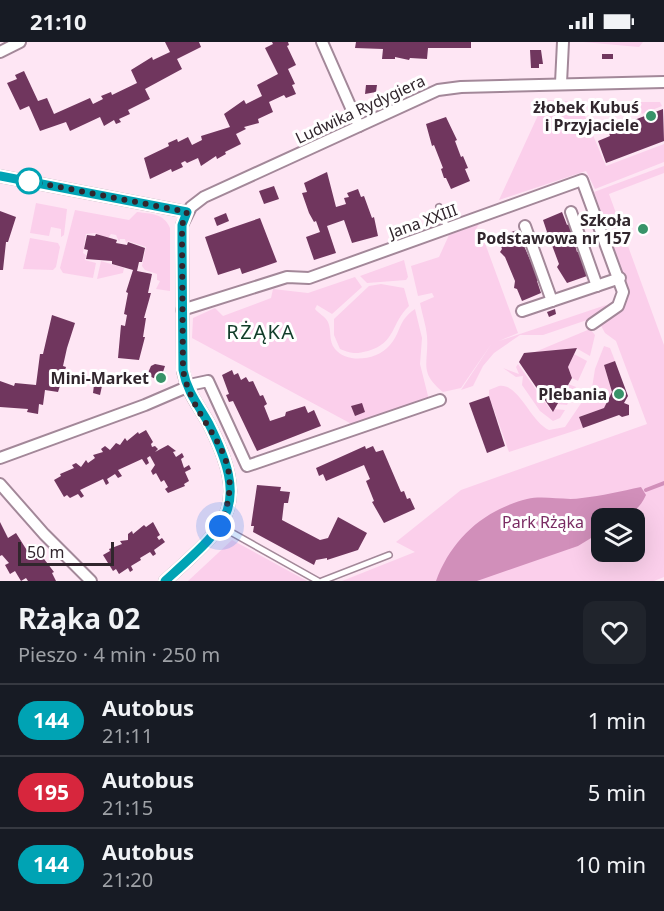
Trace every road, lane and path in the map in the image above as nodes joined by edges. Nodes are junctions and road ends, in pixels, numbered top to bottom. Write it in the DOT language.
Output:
graph roads {
  1 [pos="20,42"];
  2 [pos="322,42"];
  3 [pos="563,42"];
  4 [pos="0,52"];
  5 [pos="664,82"];
  6 [pos="561,83"];
  7 [pos="359,126"];
  8 [pos="0,176"];
  9 [pos="439,207"];
  10 [pos="187,212"];
  11 [pos="571,212"];
  12 [pos="525,226"];
  13 [pos="447,228"];
  14 [pos="620,278"];
  15 [pos="597,286"];
  16 [pos="552,301"];
  17 [pos="182,310"];
  18 [pos="522,311"];
  19 [pos="592,324"];
  20 [pos="186,387"];
  21 [pos="440,400"];
  22 [pos="0,458"];
  23 [pos="0,484"];
  24 [pos="220,526"];
  25 [pos="389,555"];
  26 [pos="91,581"];
  27 [pos="165,581"];
  28 [pos="320,581"];
  1 -- 4 [label="street"];
  2 -- 7 [label="street"];
  3 -- 6 [label="street"];
  5 -- 6 [label="street, Ludwika Rydygiera"];
  6 -- 7 [label="street, Ludwika Rydygiera"];
  7 -- 10 [label="street, Ludwika Rydygiera"];
  8 -- 10 [label="street"];
  9 -- 13 [label="lane"];
  10 -- 17 [label="street"];
  11 -- 15 [label="street"];
  12 -- 16 [label="street"];
  13 -- 14 [label="street, Jana XXIII"];
  13 -- 17 [label="street, Jana XXIII"];
  14 -- 15 [label="street"];
  14 -- 19 [label="street, Jana XXIII"];
  15 -- 16 [label="street"];
  16 -- 18 [label="street"];
  17 -- 20 [label="street"];
  20 -- 21 [label="street"];
  20 -- 22 [label="street"];
  20 -- 24 [label="street"];
  23 -- 26 [label="street"];
  24 -- 27 [label="street"];
  24 -- 28 [label="lane"];
  25 -- 28 [label="lane"];
}
